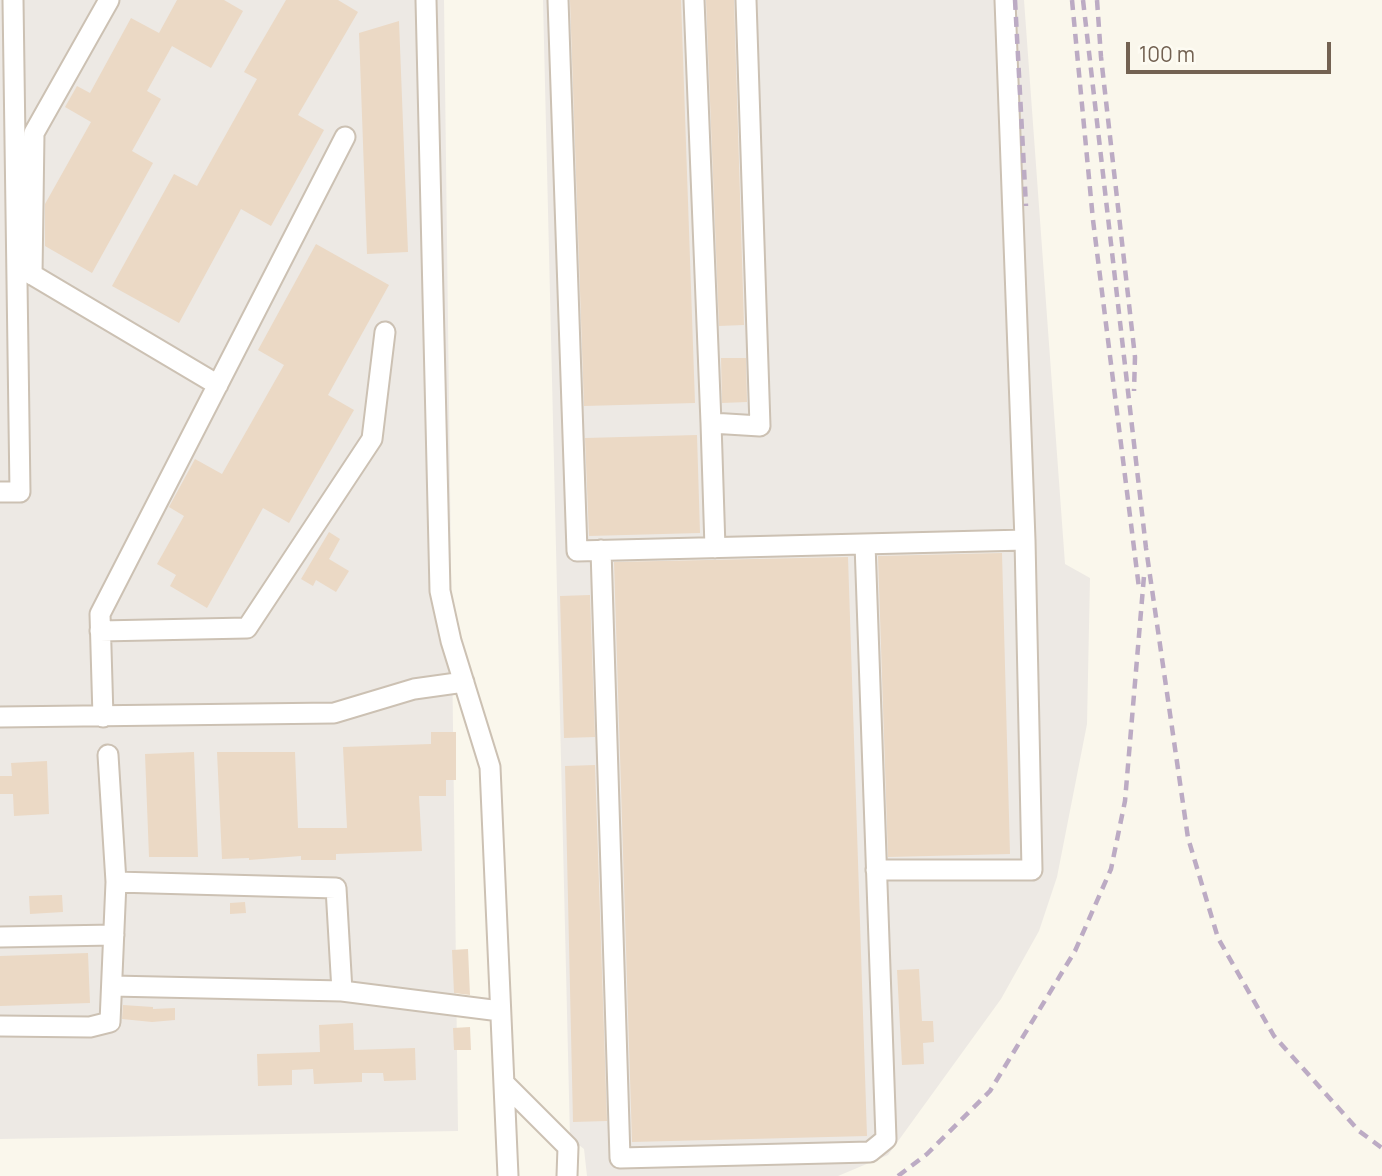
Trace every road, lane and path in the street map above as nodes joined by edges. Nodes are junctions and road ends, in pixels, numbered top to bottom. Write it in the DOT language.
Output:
graph roads {
  1 [pos="13,0"];
  2 [pos="109,0"];
  3 [pos="426,0"];
  4 [pos="558,0"];
  5 [pos="694,0"];
  6 [pos="746,0"];
  7 [pos="1005,0"];
  8 [pos="345,137"];
  9 [pos="24,270"];
  10 [pos="385,332"];
  11 [pos="218,385"];
  12 [pos="711,423"];
  13 [pos="0,492"];
  14 [pos="1025,540"];
  15 [pos="865,544"];
  16 [pos="715,548"];
  17 [pos="601,550"];
  18 [pos="100,631"];
  19 [pos="464,682"];
  20 [pos="0,717"];
  21 [pos="103,717"];
  22 [pos="108,755"];
  23 [pos="876,870"];
  24 [pos="116,882"];
  25 [pos="114,935"];
  26 [pos="0,937"];
  27 [pos="112,986"];
  28 [pos="342,991"];
  29 [pos="500,1011"];
  30 [pos="0,1026"];
  31 [pos="504,1083"];
  32 [pos="508,1176"];
  33 [pos="567,1176"];
  1 -- 9 [label="street"];
  2 -- 9 [label="street"];
  3 -- 19 [label="street"];
  4 -- 17 [label="street"];
  5 -- 12 [label="street"];
  6 -- 12 [label="street"];
  7 -- 14 [label="street"];
  8 -- 11 [label="street"];
  9 -- 11 [label="street"];
  9 -- 13 [label="street"];
  10 -- 18 [label="street"];
  11 -- 18 [label="street"];
  12 -- 16 [label="street"];
  14 -- 15 [label="street"];
  14 -- 23 [label="street"];
  15 -- 16 [label="street"];
  15 -- 23 [label="street"];
  16 -- 17 [label="street"];
  17 -- 23 [label="street"];
  18 -- 21 [label="street"];
  19 -- 21 [label="street"];
  19 -- 29 [label="street"];
  20 -- 21 [label="street"];
  22 -- 24 [label="street"];
  24 -- 25 [label="street"];
  24 -- 28 [label="street"];
  25 -- 26 [label="street"];
  25 -- 27 [label="street"];
  27 -- 28 [label="street"];
  27 -- 30 [label="street"];
  28 -- 29 [label="street"];
  29 -- 31 [label="street"];
  31 -- 32 [label="street"];
  31 -- 33 [label="street"];
}
